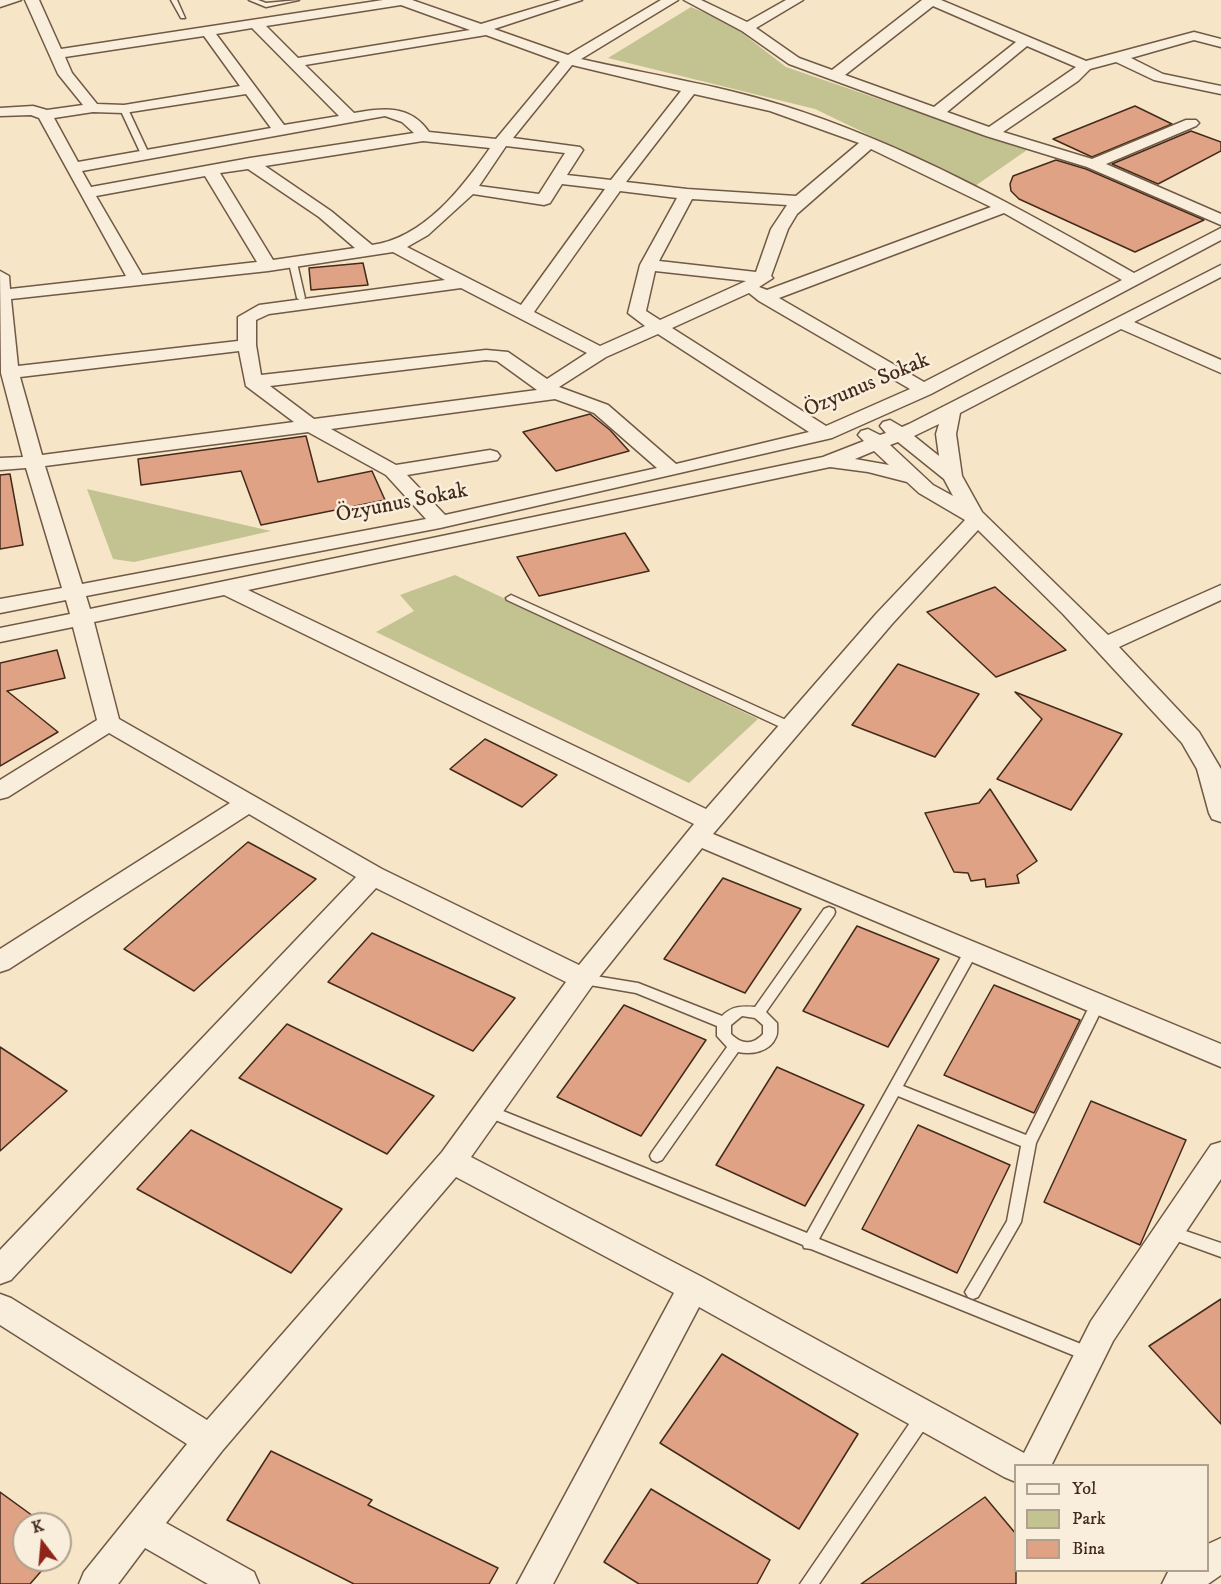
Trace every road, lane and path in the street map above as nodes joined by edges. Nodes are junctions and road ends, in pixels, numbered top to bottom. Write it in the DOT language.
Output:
graph roads {
  1 [pos="14,0"];
  2 [pos="32,0"];
  3 [pos="174,0"];
  4 [pos="252,0"];
  5 [pos="296,0"];
  6 [pos="528,0"];
  7 [pos="575,0"];
  8 [pos="670,0"];
  9 [pos="691,0"];
  10 [pos="796,0"];
  11 [pos="964,0"];
  12 [pos="401,1"];
  13 [pos="930,1"];
  14 [pos="0,3"];
  15 [pos="945,7"];
  16 [pos="551,8"];
  17 [pos="183,17"];
  18 [pos="256,24"];
  19 [pos="747,28"];
  20 [pos="483,30"];
  21 [pos="208,32"];
  22 [pos="1025,41"];
  23 [pos="1221,44"];
  24 [pos="57,54"];
  25 [pos="1118,57"];
  26 [pos="569,60"];
  27 [pos="294,63"];
  28 [pos="1085,66"];
  29 [pos="835,75"];
  30 [pos="249,88"];
  31 [pos="690,89"];
  32 [pos="1221,90"];
  33 [pos="93,108"];
  34 [pos="124,110"];
  35 [pos="0,112"];
  36 [pos="937,112"];
  37 [pos="45,115"];
  38 [pos="349,117"];
  39 [pos="1191,123"];
  40 [pos="280,130"];
  41 [pos="991,133"];
  42 [pos="423,136"];
  43 [pos="502,142"];
  44 [pos="870,142"];
  45 [pos="145,154"];
  46 [pos="250,163"];
  47 [pos="1093,164"];
  48 [pos="72,168"];
  49 [pos="210,170"];
  50 [pos="559,179"];
  51 [pos="615,186"];
  52 [pos="469,189"];
  53 [pos="86,193"];
  54 [pos="687,194"];
  55 [pos="801,201"];
  56 [pos="1005,207"];
  57 [pos="1221,220"];
  58 [pos="1221,233"];
  59 [pos="395,248"];
  60 [pos="370,252"];
  61 [pos="293,263"];
  62 [pos="268,266"];
  63 [pos="648,266"];
  64 [pos="1221,270"];
  65 [pos="1134,280"];
  66 [pos="137,281"];
  67 [pos="460,283"];
  68 [pos="759,288"];
  69 [pos="1,289"];
  70 [pos="301,298"];
  71 [pos="523,314"];
  72 [pos="1120,322"];
  73 [pos="660,325"];
  74 [pos="247,345"];
  75 [pos="600,353"];
  76 [pos="1221,367"];
  77 [pos="10,373"];
  78 [pos="253,381"];
  79 [pos="551,390"];
  80 [pos="924,390"];
  81 [pos="951,410"];
  82 [pos="874,413"];
  83 [pos="851,423"];
  84 [pos="310,425"];
  85 [pos="825,434"];
  86 [pos="900,434"];
  87 [pos="878,442"];
  88 [pos="490,456"];
  89 [pos="34,462"];
  90 [pos="828,462"];
  91 [pos="0,464"];
  92 [pos="393,471"];
  93 [pos="672,471"];
  94 [pos="952,476"];
  95 [pos="915,478"];
  96 [pos="976,518"];
  97 [pos="440,522"];
  98 [pos="227,588"];
  99 [pos="74,591"];
  100 [pos="1221,591"];
  101 [pos="511,598"];
  102 [pos="0,606"];
  103 [pos="82,619"];
  104 [pos="0,635"];
  105 [pos="1105,645"];
  106 [pos="109,723"];
  107 [pos="793,728"];
  108 [pos="1216,780"];
  109 [pos="0,791"];
  110 [pos="247,804"];
  111 [pos="1221,813"];
  112 [pos="704,829"];
  113 [pos="373,875"];
  114 [pos="829,912"];
  115 [pos="971,951"];
  116 [pos="0,962"];
  117 [pos="583,980"];
  118 [pos="758,1013"];
  119 [pos="1092,1015"];
  120 [pos="724,1023"];
  121 [pos="735,1046"];
  122 [pos="1221,1056"];
  123 [pos="897,1089"];
  124 [pos="488,1111"];
  125 [pos="1029,1143"];
  126 [pos="1221,1154"];
  127 [pos="657,1156"];
  128 [pos="452,1161"];
  129 [pos="1171,1232"];
  130 [pos="809,1243"];
  131 [pos="1221,1250"];
  132 [pos="0,1271"];
  133 [pos="693,1288"];
  134 [pos="973,1292"];
  135 [pos="0,1308"];
  136 [pos="1090,1355"];
  137 [pos="924,1416"];
  138 [pos="210,1440"];
  139 [pos="1035,1464"];
  140 [pos="1014,1465"];
  141 [pos="142,1528"];
  142 [pos="1195,1572"];
  143 [pos="96,1584"];
  144 [pos="242,1584"];
  145 [pos="534,1584"];
  146 [pos="809,1584"];
  147 [pos="1179,1584"];
  1 -- 14 [label="street"];
  2 -- 24 [label="street"];
  3 -- 17 [label="lane"];
  4 -- 5 [label="lane"];
  6 -- 16 [label="street"];
  7 -- 16 [label="street"];
  8 -- 26 [label="street"];
  9 -- 19 [label="street"];
  10 -- 19 [label="street"];
  11 -- 15 [label="street"];
  12 -- 18 [label="street"];
  12 -- 20 [label="street"];
  13 -- 15 [label="street"];
  13 -- 29 [label="street"];
  15 -- 22 [label="street"];
  16 -- 20 [label="street"];
  18 -- 21 [label="street"];
  18 -- 27 [label="street"];
  19 -- 29 [label="street"];
  20 -- 26 [label="street"];
  20 -- 27 [label="street"];
  21 -- 24 [label="street"];
  21 -- 30 [label="street"];
  22 -- 28 [label="street"];
  22 -- 36 [label="street"];
  23 -- 25 [label="street"];
  24 -- 33 [label="street"];
  25 -- 28 [label="street"];
  25 -- 32 [label="street"];
  26 -- 31 [label="street"];
  26 -- 43 [label="street"];
  27 -- 38 [label="street"];
  28 -- 41 [label="street"];
  29 -- 36 [label="street"];
  30 -- 34 [label="street"];
  30 -- 40 [label="street"];
  31 -- 44 [label="street"];
  31 -- 51 [label="street"];
  33 -- 34 [label="street"];
  33 -- 37 [label="street"];
  34 -- 45 [label="lane"];
  35 -- 37 [label="street"];
  36 -- 41 [label="street"];
  37 -- 48 [label="street"];
  38 -- 40 [label="street"];
  38 -- 42 [label="street"];
  39 -- 47 [label="street"];
  40 -- 45 [label="street"];
  41 -- 47 [label="street"];
  42 -- 43 [label="street"];
  42 -- 46 [label="street"];
  43 -- 50 [label="street"];
  43 -- 52 [label="street"];
  44 -- 55 [label="street"];
  44 -- 56 [label="street"];
  45 -- 48 [label="street"];
  46 -- 49 [label="street"];
  46 -- 60 [label="street"];
  47 -- 57 [label="street"];
  48 -- 53 [label="street"];
  49 -- 53 [label="street"];
  49 -- 62 [label="street"];
  50 -- 51 [label="street"];
  50 -- 52 [label="street"];
  51 -- 54 [label="street"];
  51 -- 71 [label="street"];
  52 -- 59 [label="street"];
  53 -- 66 [label="street"];
  54 -- 55 [label="street"];
  54 -- 63 [label="street"];
  55 -- 68 [label="street"];
  56 -- 65 [label="street"];
  56 -- 68 [label="street"];
  58 -- 65 [label="street, Özyunus Sokak"];
  59 -- 60 [label="street"];
  59 -- 67 [label="street"];
  60 -- 61 [label="street"];
  61 -- 62 [label="street"];
  61 -- 70 [label="lane"];
  62 -- 66 [label="street"];
  63 -- 68 [label="street"];
  63 -- 73 [label="street"];
  64 -- 72 [label="street"];
  65 -- 80 [label="street, Özyunus Sokak"];
  66 -- 69 [label="street"];
  67 -- 71 [label="street"];
  67 -- 74 [label="street"];
  68 -- 73 [label="street"];
  68 -- 80 [label="street"];
  69 -- 77 [label="street"];
  71 -- 75 [label="street"];
  72 -- 76 [label="street"];
  72 -- 81 [label="street"];
  73 -- 75 [label="street"];
  73 -- 85 [label="street"];
  74 -- 77 [label="street"];
  74 -- 78 [label="street"];
  75 -- 79 [label="street"];
  77 -- 89 [label="street"];
  78 -- 79 [label="street"];
  78 -- 84 [label="street"];
  79 -- 84 [label="street"];
  79 -- 93 [label="street"];
  80 -- 82 [label="street, Özyunus Sokak"];
  81 -- 86 [label="street"];
  81 -- 94 [label="street"];
  82 -- 83 [label="street, Özyunus Sokak"];
  82 -- 86 [label="street"];
  83 -- 85 [label="street, Özyunus Sokak"];
  83 -- 87 [label="street"];
  84 -- 89 [label="street"];
  84 -- 92 [label="street"];
  85 -- 93 [label="street, Özyunus Sokak"];
  86 -- 87 [label="street"];
  86 -- 94 [label="street"];
  87 -- 90 [label="street"];
  87 -- 95 [label="street"];
  88 -- 92 [label="street"];
  89 -- 91 [label="street"];
  89 -- 99 [label="street"];
  90 -- 95 [label="street"];
  90 -- 98 [label="street"];
  92 -- 97 [label="street"];
  93 -- 97 [label="street, Özyunus Sokak"];
  94 -- 96 [label="street"];
  95 -- 96 [label="street"];
  96 -- 105 [label="street"];
  96 -- 107 [label="street"];
  97 -- 99 [label="street, Özyunus Sokak"];
  98 -- 103 [label="street"];
  98 -- 112 [label="street"];
  99 -- 102 [label="street, Özyunus Sokak"];
  99 -- 103 [label="street"];
  100 -- 105 [label="street"];
  101 -- 107 [label="lane"];
  103 -- 104 [label="street"];
  103 -- 106 [label="street"];
  105 -- 108 [label="street"];
  106 -- 109 [label="street"];
  106 -- 110 [label="street"];
  107 -- 112 [label="street"];
  108 -- 111 [label="street"];
  110 -- 113 [label="street"];
  110 -- 116 [label="street"];
  112 -- 115 [label="street"];
  112 -- 117 [label="street"];
  113 -- 117 [label="street"];
  113 -- 132 [label="street"];
  114 -- 118 [label="lane"];
  115 -- 122 [label="street"];
  115 -- 123 [label="lane"];
  117 -- 120 [label="lane"];
  117 -- 124 [label="street"];
  118 -- 120 [label="lane"];
  118 -- 121 [label="lane"];
  119 -- 125 [label="lane"];
  120 -- 121 [label="lane"];
  121 -- 127 [label="lane"];
  123 -- 125 [label="lane"];
  123 -- 130 [label="lane"];
  124 -- 128 [label="street"];
  124 -- 130 [label="lane"];
  125 -- 134 [label="lane"];
  126 -- 129 [label="street"];
  128 -- 133 [label="street"];
  128 -- 138 [label="street"];
  129 -- 131 [label="lane"];
  129 -- 136 [label="street"];
  130 -- 136 [label="lane"];
  133 -- 137 [label="street"];
  133 -- 145 [label="street"];
  135 -- 138 [label="street"];
  136 -- 139 [label="street"];
  137 -- 140 [label="street"];
  137 -- 146 [label="lane"];
  138 -- 141 [label="street"];
  141 -- 143 [label="street"];
  141 -- 144 [label="street"];
  142 -- 147 [label="street"];
}
